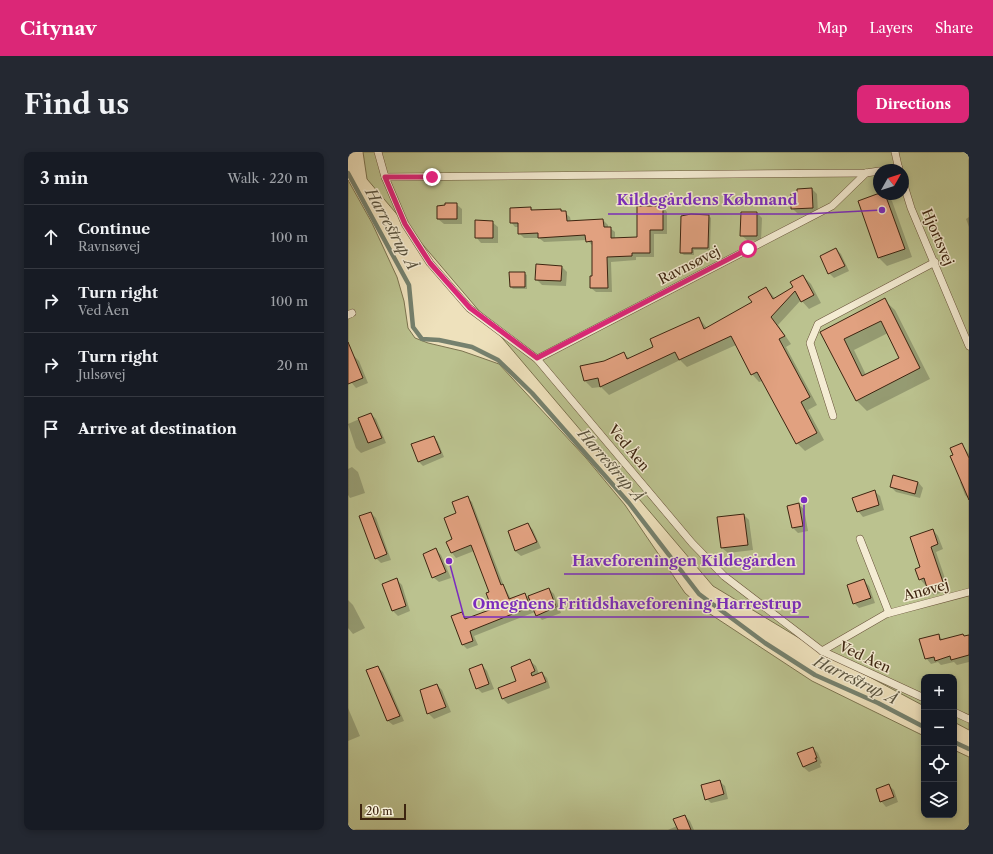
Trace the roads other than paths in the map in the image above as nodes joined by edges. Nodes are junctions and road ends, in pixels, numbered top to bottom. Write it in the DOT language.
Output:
graph roads {
  1 [pos="378,152"];
  2 [pos="895,152"];
  3 [pos="898,164"];
  4 [pos="873,172"];
  5 [pos="866,173"];
  6 [pos="385,177"];
  7 [pos="909,200"];
  8 [pos="935,262"];
  9 [pos="969,346"];
  10 [pos="537,358"];
  11 [pos="834,416"];
  12 [pos="860,539"];
  13 [pos="969,592"];
  14 [pos="889,613"];
  15 [pos="822,651"];
  16 [pos="921,697"];
  17 [pos="957,713"];
  18 [pos="969,719"];
  1 -- 6 [label="lane, Ved Åen"];
  2 -- 3 [label="lane"];
  4 -- 5 [label="lane"];
  5 -- 6 [label="lane"];
  5 -- 10 [label="lane, Ravnsøvej"];
  6 -- 10 [label="lane, Ved Åen"];
  7 -- 8 [label="lane, Hjortsvej"];
  8 -- 9 [label="lane, Hjortsvej"];
  8 -- 11 [label="lane"];
  10 -- 15 [label="lane, Ved Åen"];
  12 -- 14 [label="lane, Anøvej"];
  13 -- 14 [label="lane, Anøvej"];
  14 -- 15 [label="lane, Anøvej"];
  15 -- 16 [label="lane, Ved Åen"];
  17 -- 18 [label="lane"];
}
